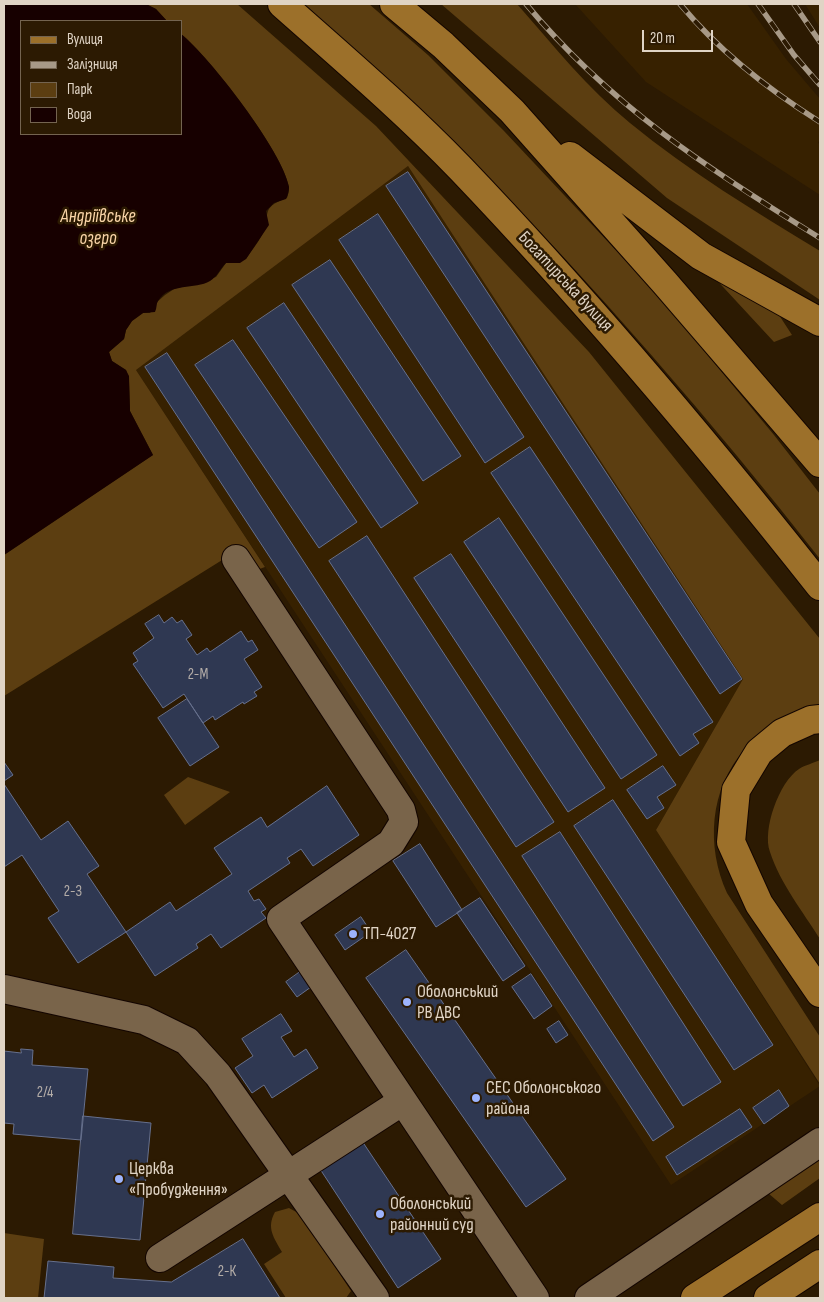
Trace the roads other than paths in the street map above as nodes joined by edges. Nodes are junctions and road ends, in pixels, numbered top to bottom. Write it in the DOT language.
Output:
graph roads {
  1 [pos="282,4"];
  2 [pos="394,4"];
  3 [pos="512,111"];
  4 [pos="818,322"];
  5 [pos="820,463"];
  6 [pos="236,559"];
  7 [pos="820,586"];
  8 [pos="820,719"];
  9 [pos="4,989"];
  10 [pos="820,993"];
  11 [pos="403,1101"];
  12 [pos="820,1142"];
  13 [pos="288,1175"];
  14 [pos="820,1217"];
  15 [pos="160,1258"];
  16 [pos="820,1264"];
  17 [pos="372,1297"];
  18 [pos="535,1298"];
  19 [pos="588,1298"];
  20 [pos="695,1298"];
  21 [pos="768,1298"];
  1 -- 7 [label="main road, Богатирська вулиця"];
  2 -- 3 [label="main road"];
  3 -- 4 [label="main road"];
  3 -- 5 [label="main road"];
  6 -- 11 [label="lane"];
  8 -- 10 [label="main road"];
  9 -- 13 [label="lane"];
  11 -- 13 [label="lane"];
  11 -- 18 [label="lane"];
  12 -- 19 [label="lane"];
  13 -- 15 [label="lane"];
  13 -- 17 [label="lane"];
  14 -- 20 [label="main road"];
  16 -- 21 [label="main road"];
}
